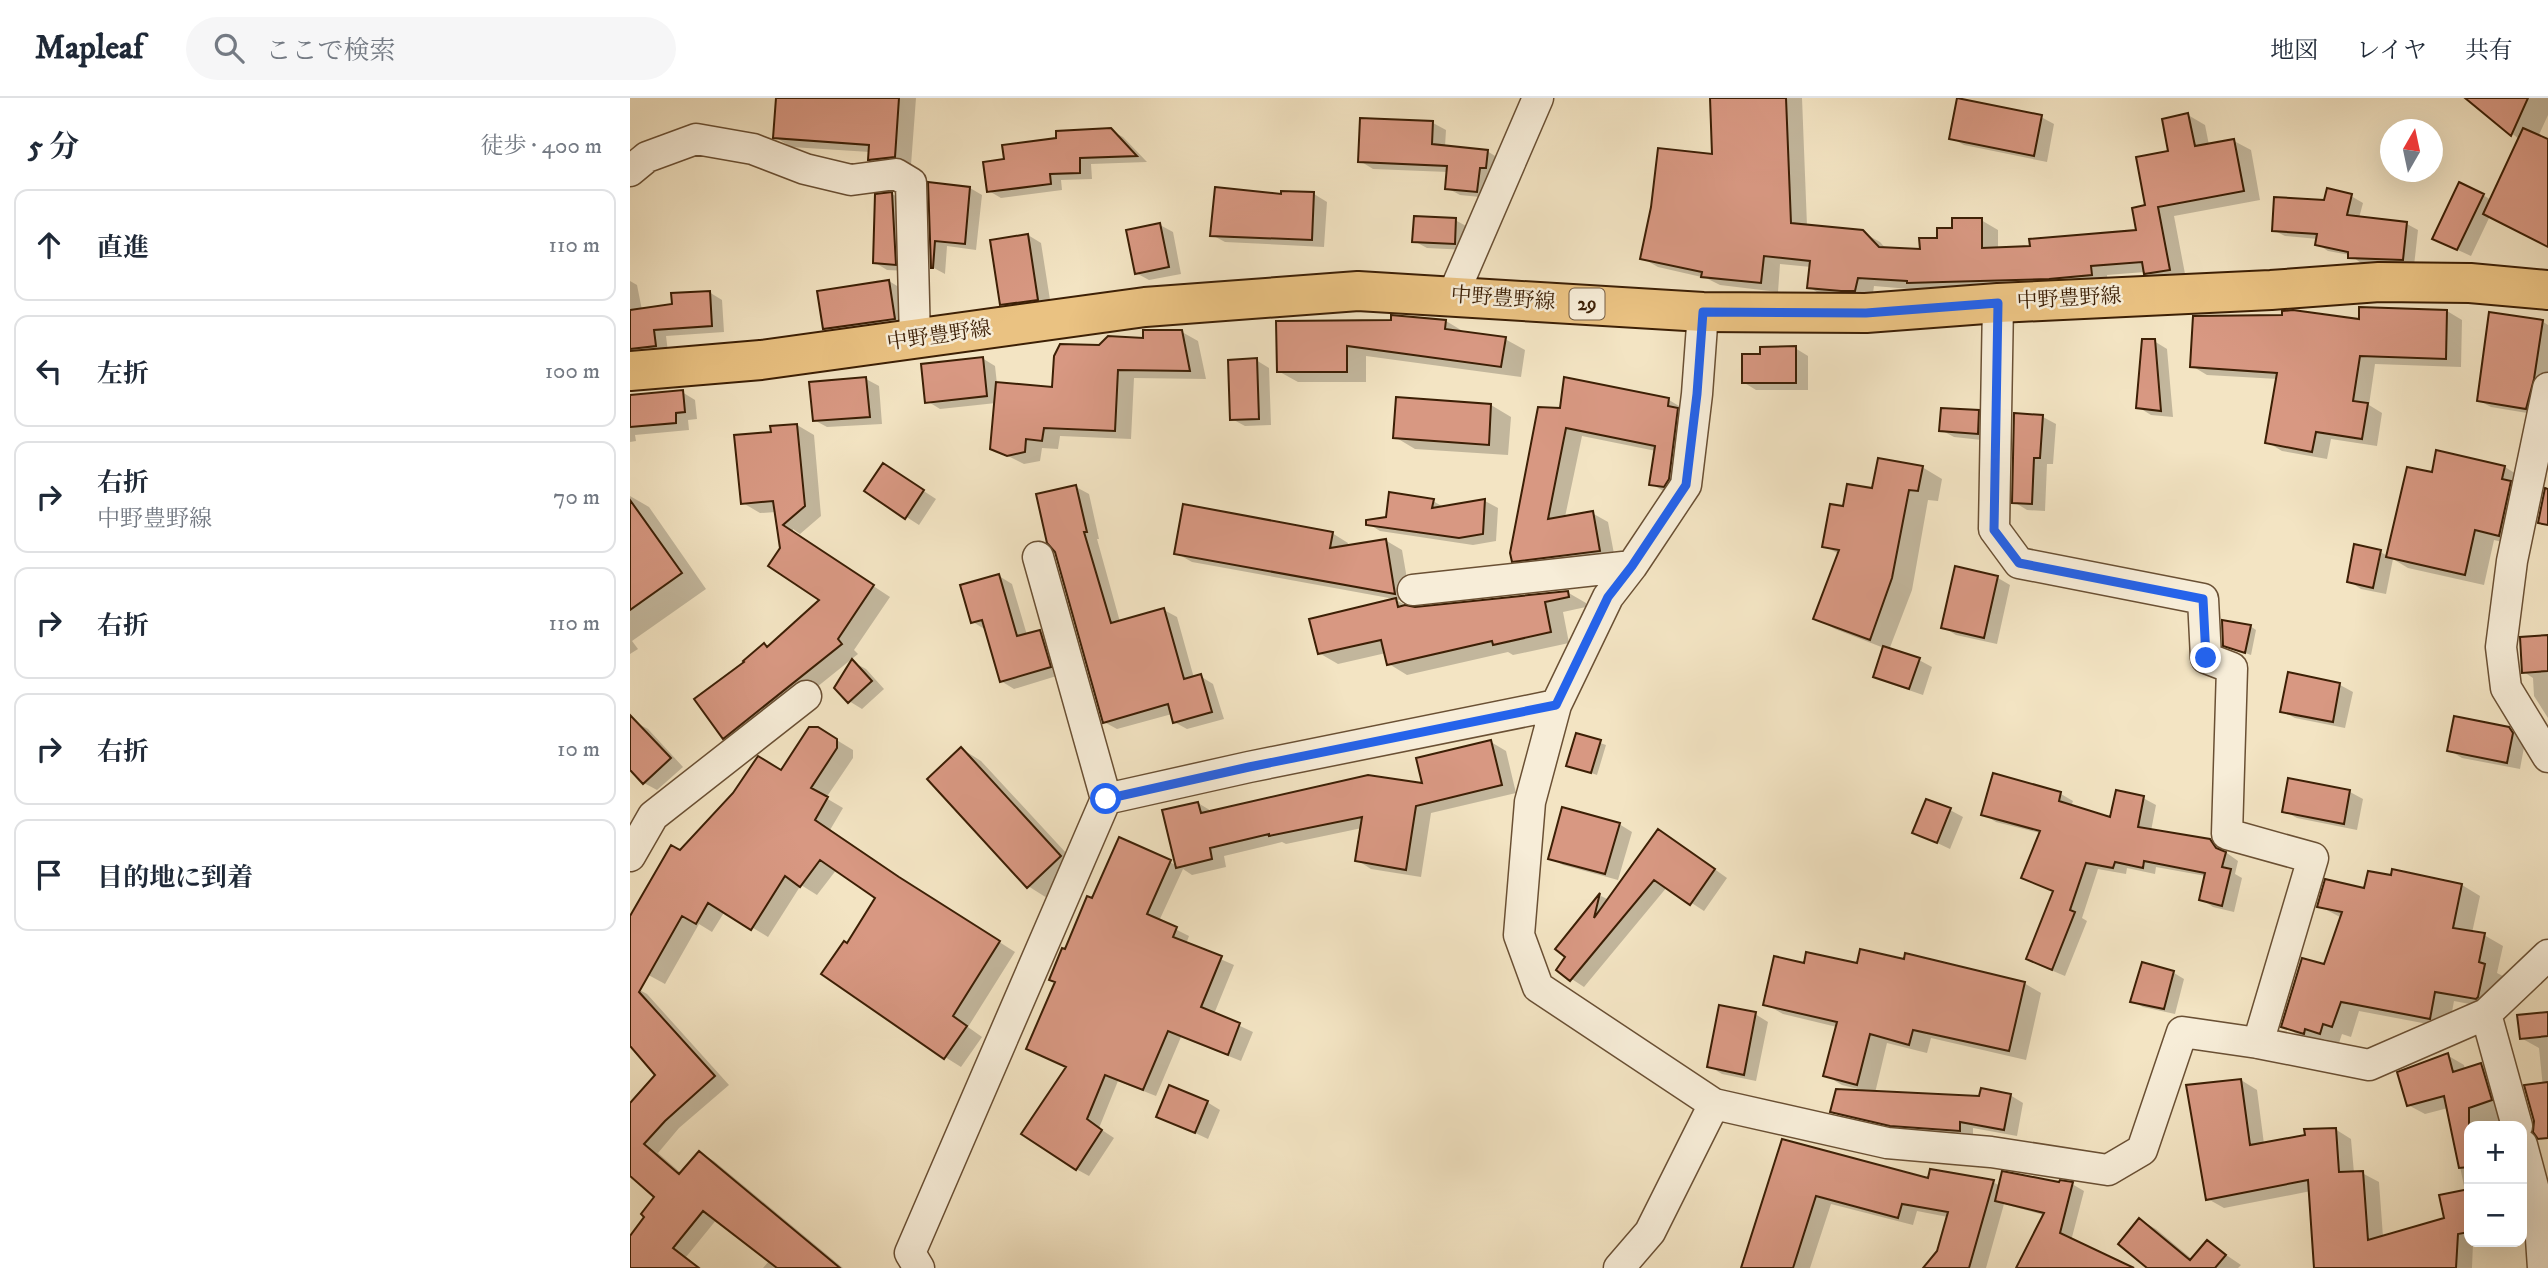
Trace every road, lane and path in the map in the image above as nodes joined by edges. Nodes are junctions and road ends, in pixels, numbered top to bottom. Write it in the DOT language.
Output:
graph roads {
  1 [pos="1538,98"];
  2 [pos="630,171"];
  3 [pos="2548,290"];
  4 [pos="1453,295"];
  5 [pos="1998,303"];
  6 [pos="1703,312"];
  7 [pos="915,340"];
  8 [pos="630,371"];
  9 [pos="2548,388"];
  10 [pos="1038,557"];
  11 [pos="1632,566"];
  12 [pos="1413,590"];
  13 [pos="806,696"];
  14 [pos="1556,705"];
  15 [pos="2548,757"];
  16 [pos="1106,799"];
  17 [pos="630,856"];
  18 [pos="2548,955"];
  19 [pos="2486,1014"];
  20 [pos="2258,1043"];
  21 [pos="1714,1104"];
  22 [pos="2516,1121"];
  23 [pos="2527,1164"];
  24 [pos="919,1268"];
  25 [pos="1619,1268"];
  26 [pos="2543,1268"];
  1 -- 4 [label="street"];
  2 -- 7 [label="street"];
  3 -- 5 [label="main road, 中野豊野線 / 29"];
  4 -- 6 [label="main road, 中野豊野線 / 29"];
  4 -- 7 [label="main road, 中野豊野線 / 29"];
  5 -- 6 [label="main road, 中野豊野線 / 29"];
  5 -- 20 [label="street"];
  6 -- 11 [label="street"];
  7 -- 8 [label="main road, 中野豊野線 / 29"];
  9 -- 15 [label="street"];
  10 -- 16 [label="street"];
  11 -- 12 [label="street"];
  11 -- 14 [label="street"];
  13 -- 17 [label="street"];
  14 -- 16 [label="street"];
  14 -- 21 [label="street"];
  16 -- 24 [label="street"];
  18 -- 19 [label="street"];
  19 -- 20 [label="street"];
  19 -- 22 [label="street"];
  20 -- 21 [label="street"];
  21 -- 25 [label="street"];
  23 -- 26 [label="street"];
}
